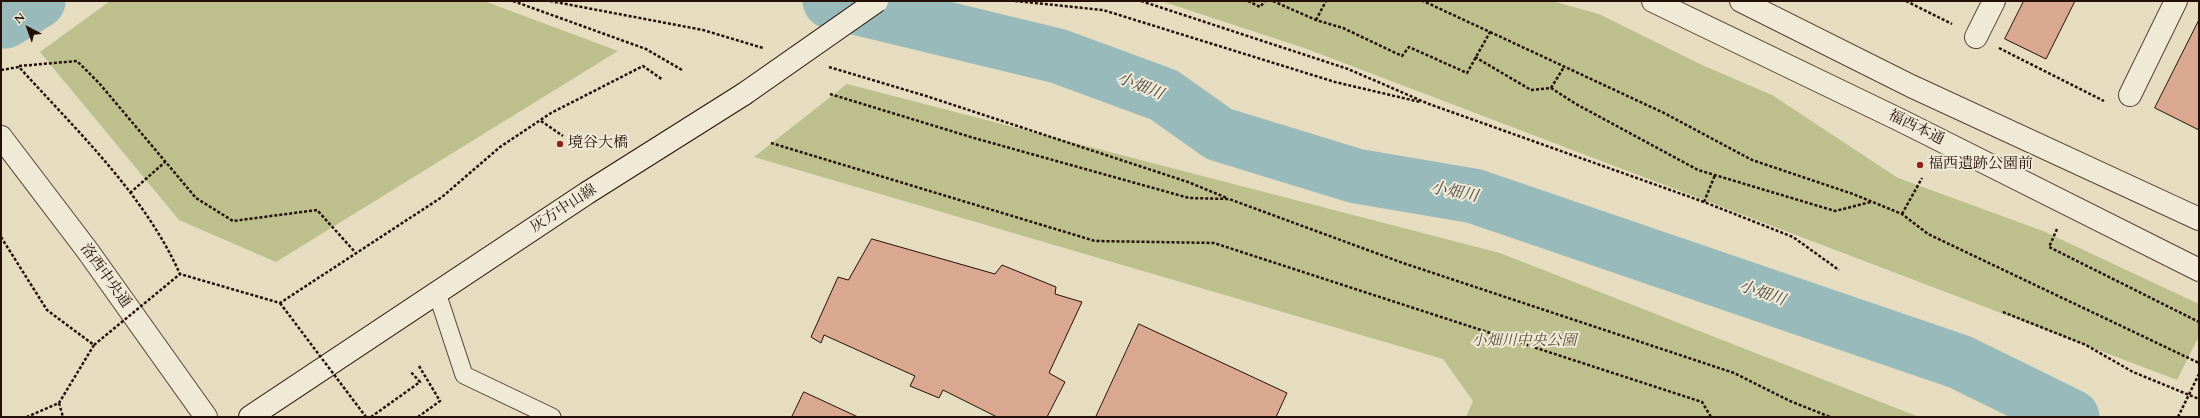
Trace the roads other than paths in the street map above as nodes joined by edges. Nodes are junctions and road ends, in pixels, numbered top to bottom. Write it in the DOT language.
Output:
graph roads {
  1 [pos="877,1"];
  2 [pos="1653,1"];
  3 [pos="1741,1"];
  4 [pos="1994,1"];
  5 [pos="2176,1"];
  6 [pos="1976,37"];
  7 [pos="2130,95"];
  8 [pos="1,137"];
  9 [pos="2199,218"];
  10 [pos="2199,270"];
  11 [pos="437,293"];
  12 [pos="206,417"];
  13 [pos="250,417"];
  14 [pos="552,417"];
  1 -- 11 [label="street, 灰方中山線, bridge"];
  2 -- 10 [label="street, 福西本通"];
  3 -- 9 [label="street"];
  4 -- 6 [label="street"];
  5 -- 7 [label="street"];
  8 -- 12 [label="street, 洛西中央通"];
  11 -- 13 [label="street, 灰方中山線"];
  11 -- 14 [label="lane"];
}
